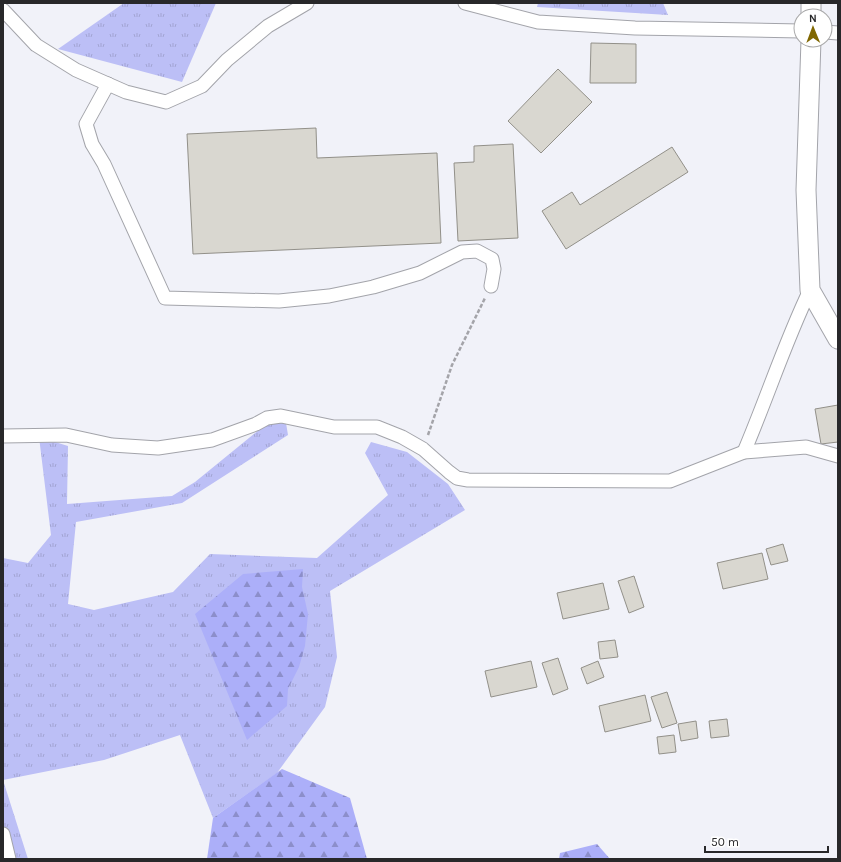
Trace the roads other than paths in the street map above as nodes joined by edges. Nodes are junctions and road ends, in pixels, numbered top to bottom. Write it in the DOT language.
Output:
graph roads {
  1 [pos="307,3"];
  2 [pos="465,3"];
  3 [pos="3,10"];
  4 [pos="793,31"];
  5 [pos="811,48"];
  6 [pos="108,84"];
  7 [pos="491,286"];
  8 [pos="810,290"];
  9 [pos="838,339"];
  10 [pos="3,436"];
  11 [pos="744,452"];
  12 [pos="838,456"];
  13 [pos="3,834"];
  14 [pos="9,859"];
  1 -- 6 [label="street"];
  2 -- 4 [label="street"];
  3 -- 6 [label="street"];
  5 -- 8 [label="street"];
  6 -- 7 [label="street"];
  8 -- 9 [label="street"];
  8 -- 11 [label="street"];
  10 -- 11 [label="street"];
  11 -- 12 [label="street"];
  13 -- 14 [label="street"];
}
